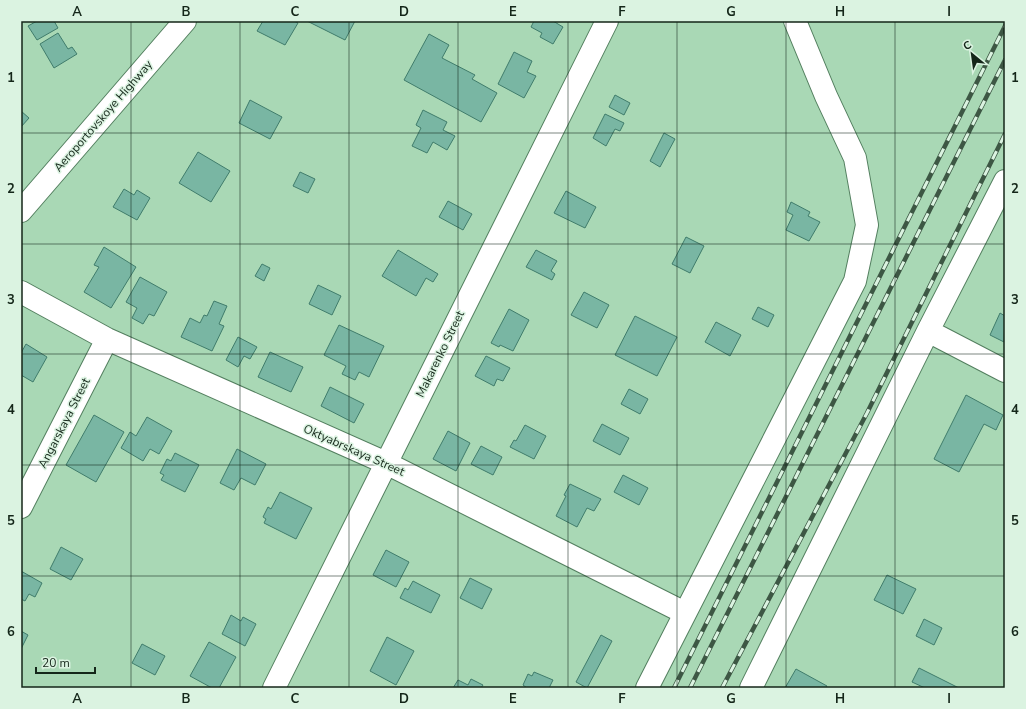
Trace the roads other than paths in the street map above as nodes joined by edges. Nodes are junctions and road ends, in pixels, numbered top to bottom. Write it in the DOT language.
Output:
graph roads {
  1 [pos="186,21"];
  2 [pos="607,21"];
  3 [pos="795,21"];
  4 [pos="1005,181"];
  5 [pos="21,211"];
  6 [pos="21,292"];
  7 [pos="928,331"];
  8 [pos="107,340"];
  9 [pos="1005,371"];
  10 [pos="386,463"];
  11 [pos="21,507"];
  12 [pos="685,613"];
  13 [pos="274,688"];
  14 [pos="647,688"];
  15 [pos="751,688"];
  1 -- 5 [label="street, Aeroportovskoye Highway"];
  2 -- 10 [label="street, Makarenko Street"];
  3 -- 12 [label="street"];
  4 -- 7 [label="street"];
  6 -- 8 [label="street, Oktyabrskaya Street"];
  7 -- 9 [label="street"];
  7 -- 15 [label="street"];
  8 -- 10 [label="street, Oktyabrskaya Street"];
  8 -- 11 [label="street, Angarskaya Street"];
  10 -- 12 [label="street, Oktyabrskaya Street"];
  10 -- 13 [label="street, Makarenko Street"];
  12 -- 14 [label="street"];
}
